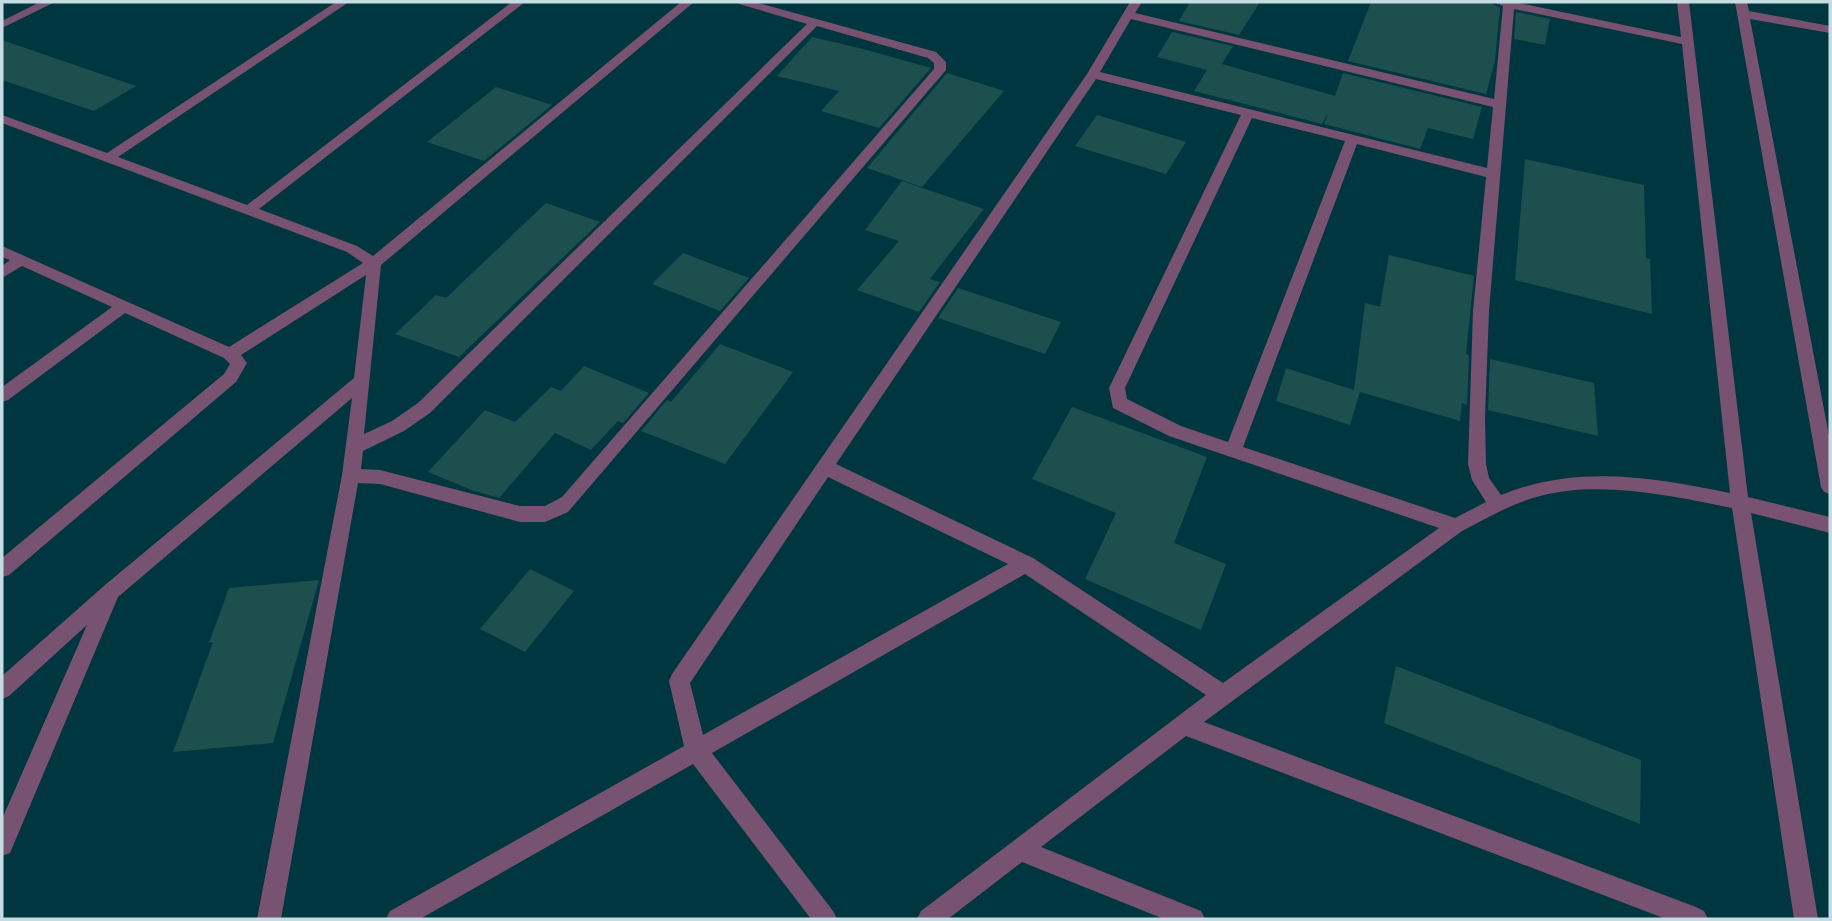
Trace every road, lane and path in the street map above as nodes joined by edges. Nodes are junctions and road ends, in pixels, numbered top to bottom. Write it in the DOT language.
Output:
graph roads {
  1 [pos="49,2"];
  2 [pos="342,2"];
  3 [pos="519,2"];
  4 [pos="688,2"];
  5 [pos="743,2"];
  6 [pos="1682,2"];
  7 [pos="1504,3"];
  8 [pos="1132,8"];
  9 [pos="1742,8"];
  10 [pos="814,23"];
  11 [pos="2,25"];
  12 [pos="1830,29"];
  13 [pos="1687,42"];
  14 [pos="1093,74"];
  15 [pos="1499,104"];
  16 [pos="1248,113"];
  17 [pos="2,119"];
  18 [pos="1352,139"];
  19 [pos="107,159"];
  20 [pos="1493,174"];
  21 [pos="247,212"];
  22 [pos="2,251"];
  23 [pos="21,260"];
  24 [pos="374,263"];
  25 [pos="2,273"];
  26 [pos="124,306"];
  27 [pos="230,354"];
  28 [pos="360,382"];
  29 [pos="2,396"];
  30 [pos="354,447"];
  31 [pos="1233,451"];
  32 [pos="825,467"];
  33 [pos="351,475"];
  34 [pos="1830,487"];
  35 [pos="1740,502"];
  36 [pos="1497,503"];
  37 [pos="1830,525"];
  38 [pos="1456,526"];
  39 [pos="1026,564"];
  40 [pos="2,569"];
  41 [pos="112,591"];
  42 [pos="2,689"];
  43 [pos="1223,695"];
  44 [pos="1184,725"];
  45 [pos="696,750"];
  46 [pos="2,845"];
  47 [pos="1020,850"];
  48 [pos="269,919"];
  49 [pos="398,919"];
  50 [pos="825,919"];
  51 [pos="929,919"];
  52 [pos="1193,919"];
  53 [pos="1696,919"];
  54 [pos="1806,919"];
  1 -- 11 [label="street"];
  2 -- 19 [label="street"];
  3 -- 21 [label="street"];
  4 -- 24 [label="street"];
  5 -- 10 [label="street"];
  6 -- 13 [label="street"];
  7 -- 13 [label="street"];
  7 -- 15 [label="street"];
  8 -- 14 [label="street"];
  8 -- 15 [label="street"];
  9 -- 12 [label="street"];
  9 -- 34 [label="street"];
  10 -- 30 [label="street"];
  10 -- 33 [label="street"];
  13 -- 35 [label="street"];
  14 -- 16 [label="street"];
  14 -- 32 [label="street"];
  15 -- 20 [label="street"];
  16 -- 18 [label="street"];
  16 -- 31 [label="street"];
  17 -- 19 [label="street"];
  18 -- 20 [label="street"];
  18 -- 31 [label="street"];
  19 -- 21 [label="street"];
  20 -- 36 [label="street"];
  21 -- 24 [label="street"];
  22 -- 23 [label="street"];
  23 -- 25 [label="street"];
  23 -- 26 [label="street"];
  24 -- 27 [label="street"];
  24 -- 28 [label="street"];
  26 -- 27 [label="street"];
  26 -- 29 [label="street"];
  27 -- 40 [label="street"];
  28 -- 30 [label="street"];
  28 -- 41 [label="street"];
  30 -- 33 [label="street"];
  31 -- 38 [label="street"];
  32 -- 39 [label="street"];
  32 -- 45 [label="street"];
  33 -- 48 [label="street"];
  35 -- 36 [label="street"];
  35 -- 37 [label="street"];
  35 -- 54 [label="street"];
  36 -- 38 [label="street"];
  38 -- 43 [label="street"];
  39 -- 43 [label="street"];
  39 -- 45 [label="street"];
  41 -- 42 [label="street"];
  41 -- 46 [label="street"];
  43 -- 44 [label="street"];
  44 -- 47 [label="street"];
  44 -- 53 [label="street"];
  45 -- 49 [label="street"];
  45 -- 50 [label="street"];
  47 -- 51 [label="street"];
  47 -- 52 [label="street"];
}
